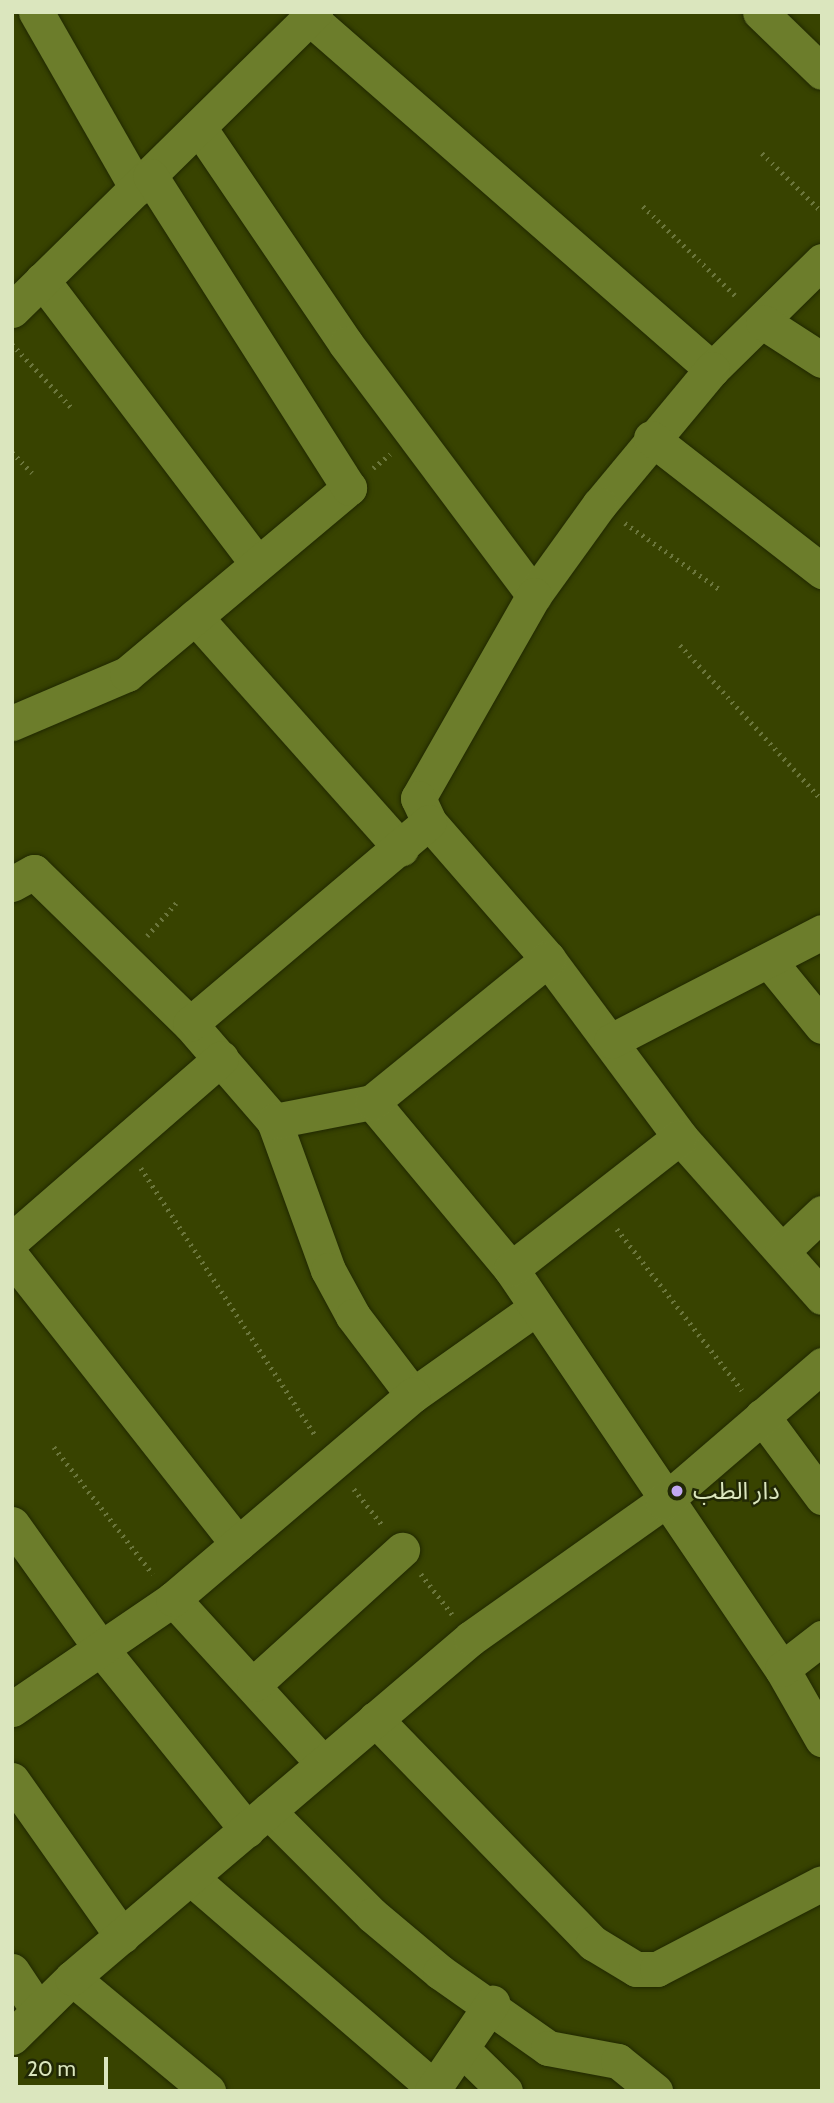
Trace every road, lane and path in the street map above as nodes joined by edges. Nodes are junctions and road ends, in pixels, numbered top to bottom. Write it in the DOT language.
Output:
graph roads {
  1 [pos="36,12"];
  2 [pos="760,12"];
  3 [pos="312,15"];
  4 [pos="822,72"];
  5 [pos="200,129"];
  6 [pos="762,153"];
  7 [pos="143,182"];
  8 [pos="643,206"];
  9 [pos="822,212"];
  10 [pos="822,261"];
  11 [pos="42,280"];
  12 [pos="12,310"];
  13 [pos="763,322"];
  14 [pos="12,344"];
  15 [pos="822,360"];
  16 [pos="712,369"];
  17 [pos="71,407"];
  18 [pos="412,435"];
  19 [pos="651,438"];
  20 [pos="12,452"];
  21 [pos="32,473"];
  22 [pos="349,488"];
  23 [pos="599,505"];
  24 [pos="257,563"];
  25 [pos="822,571"];
  26 [pos="722,590"];
  27 [pos="534,595"];
  28 [pos="195,617"];
  29 [pos="680,645"];
  30 [pos="12,723"];
  31 [pos="822,800"];
  32 [pos="429,822"];
  33 [pos="401,848"];
  34 [pos="12,884"];
  35 [pos="176,903"];
  36 [pos="822,932"];
  37 [pos="124,959"];
  38 [pos="548,959"];
  39 [pos="769,961"];
  40 [pos="190,1024"];
  41 [pos="822,1026"];
  42 [pos="611,1041"];
  43 [pos="221,1058"];
  44 [pos="372,1102"];
  45 [pos="274,1121"];
  46 [pos="680,1137"];
  47 [pos="123,1141"];
  48 [pos="598,1206"];
  49 [pos="822,1213"];
  50 [pos="12,1240"];
  51 [pos="782,1251"];
  52 [pos="12,1258"];
  53 [pos="511,1269"];
  54 [pos="822,1297"];
  55 [pos="536,1308"];
  56 [pos="822,1365"];
  57 [pos="413,1395"];
  58 [pos="762,1416"];
  59 [pos="54,1447"];
  60 [pos="334,1464"];
  61 [pos="822,1497"];
  62 [pos="663,1502"];
  63 [pos="13,1525"];
  64 [pos="238,1544"];
  65 [pos="402,1550"];
  66 [pos="173,1599"];
  67 [pos="471,1638"];
  68 [pos="822,1639"];
  69 [pos="102,1650"];
  70 [pos="782,1669"];
  71 [pos="254,1684"];
  72 [pos="12,1709"];
  73 [pos="375,1718"];
  74 [pos="822,1739"];
  75 [pos="323,1763"];
  76 [pos="12,1780"];
  77 [pos="257,1820"];
  78 [pos="192,1879"];
  79 [pos="822,1883"];
  80 [pos="122,1936"];
  81 [pos="12,1971"];
  82 [pos="72,1978"];
  83 [pos="492,2003"];
  84 [pos="38,2010"];
  85 [pos="12,2037"];
  86 [pos="462,2049"];
  87 [pos="433,2090"];
  88 [pos="208,2091"];
  89 [pos="505,2091"];
  90 [pos="656,2091"];
  1 -- 7 [label="street"];
  2 -- 4 [label="street"];
  3 -- 5 [label="street"];
  3 -- 16 [label="street"];
  5 -- 7 [label="street"];
  5 -- 18 [label="street"];
  6 -- 9 [label="path"];
  7 -- 11 [label="street"];
  7 -- 22 [label="street"];
  8 -- 13 [label="path"];
  10 -- 13 [label="street"];
  11 -- 12 [label="street"];
  11 -- 24 [label="street"];
  13 -- 15 [label="street"];
  13 -- 16 [label="street"];
  14 -- 17 [label="path"];
  16 -- 19 [label="street"];
  18 -- 22 [label="path"];
  18 -- 27 [label="street"];
  19 -- 23 [label="street"];
  19 -- 25 [label="street"];
  20 -- 21 [label="path"];
  22 -- 24 [label="street"];
  23 -- 26 [label="path"];
  23 -- 27 [label="street"];
  24 -- 28 [label="street"];
  27 -- 32 [label="street"];
  28 -- 30 [label="street"];
  28 -- 33 [label="street"];
  29 -- 31 [label="path"];
  32 -- 33 [label="street"];
  32 -- 38 [label="street"];
  33 -- 40 [label="street"];
  34 -- 37 [label="street"];
  35 -- 37 [label="path"];
  36 -- 39 [label="street"];
  37 -- 40 [label="street"];
  38 -- 42 [label="street"];
  38 -- 44 [label="street"];
  39 -- 41 [label="street"];
  39 -- 42 [label="street"];
  40 -- 43 [label="street"];
  42 -- 46 [label="street"];
  43 -- 45 [label="street"];
  43 -- 47 [label="street"];
  44 -- 45 [label="street"];
  44 -- 53 [label="street"];
  45 -- 57 [label="street"];
  46 -- 48 [label="street"];
  46 -- 51 [label="street"];
  47 -- 50 [label="street"];
  47 -- 60 [label="path"];
  48 -- 53 [label="street"];
  48 -- 58 [label="path"];
  49 -- 51 [label="street"];
  51 -- 54 [label="street"];
  52 -- 64 [label="street"];
  53 -- 55 [label="street"];
  55 -- 57 [label="street"];
  55 -- 62 [label="street"];
  56 -- 58 [label="street"];
  57 -- 60 [label="street"];
  58 -- 61 [label="street"];
  58 -- 62 [label="street"];
  59 -- 66 [label="path"];
  60 -- 64 [label="street"];
  60 -- 65 [label="path"];
  62 -- 67 [label="street"];
  62 -- 70 [label="street"];
  63 -- 69 [label="street"];
  64 -- 66 [label="street"];
  65 -- 67 [label="path"];
  65 -- 71 [label="street"];
  66 -- 69 [label="street"];
  66 -- 71 [label="street"];
  67 -- 73 [label="street"];
  68 -- 70 [label="street"];
  69 -- 72 [label="street"];
  69 -- 77 [label="street"];
  70 -- 74 [label="street"];
  71 -- 75 [label="street"];
  73 -- 75 [label="street"];
  73 -- 79 [label="street"];
  75 -- 77 [label="street"];
  76 -- 80 [label="street"];
  77 -- 78 [label="street"];
  77 -- 83 [label="street"];
  78 -- 80 [label="street"];
  78 -- 87 [label="street"];
  80 -- 82 [label="street"];
  81 -- 84 [label="street"];
  82 -- 84 [label="street"];
  82 -- 88 [label="street"];
  83 -- 86 [label="street"];
  83 -- 90 [label="street"];
  84 -- 85 [label="street"];
  86 -- 87 [label="street"];
  86 -- 89 [label="street"];
}
